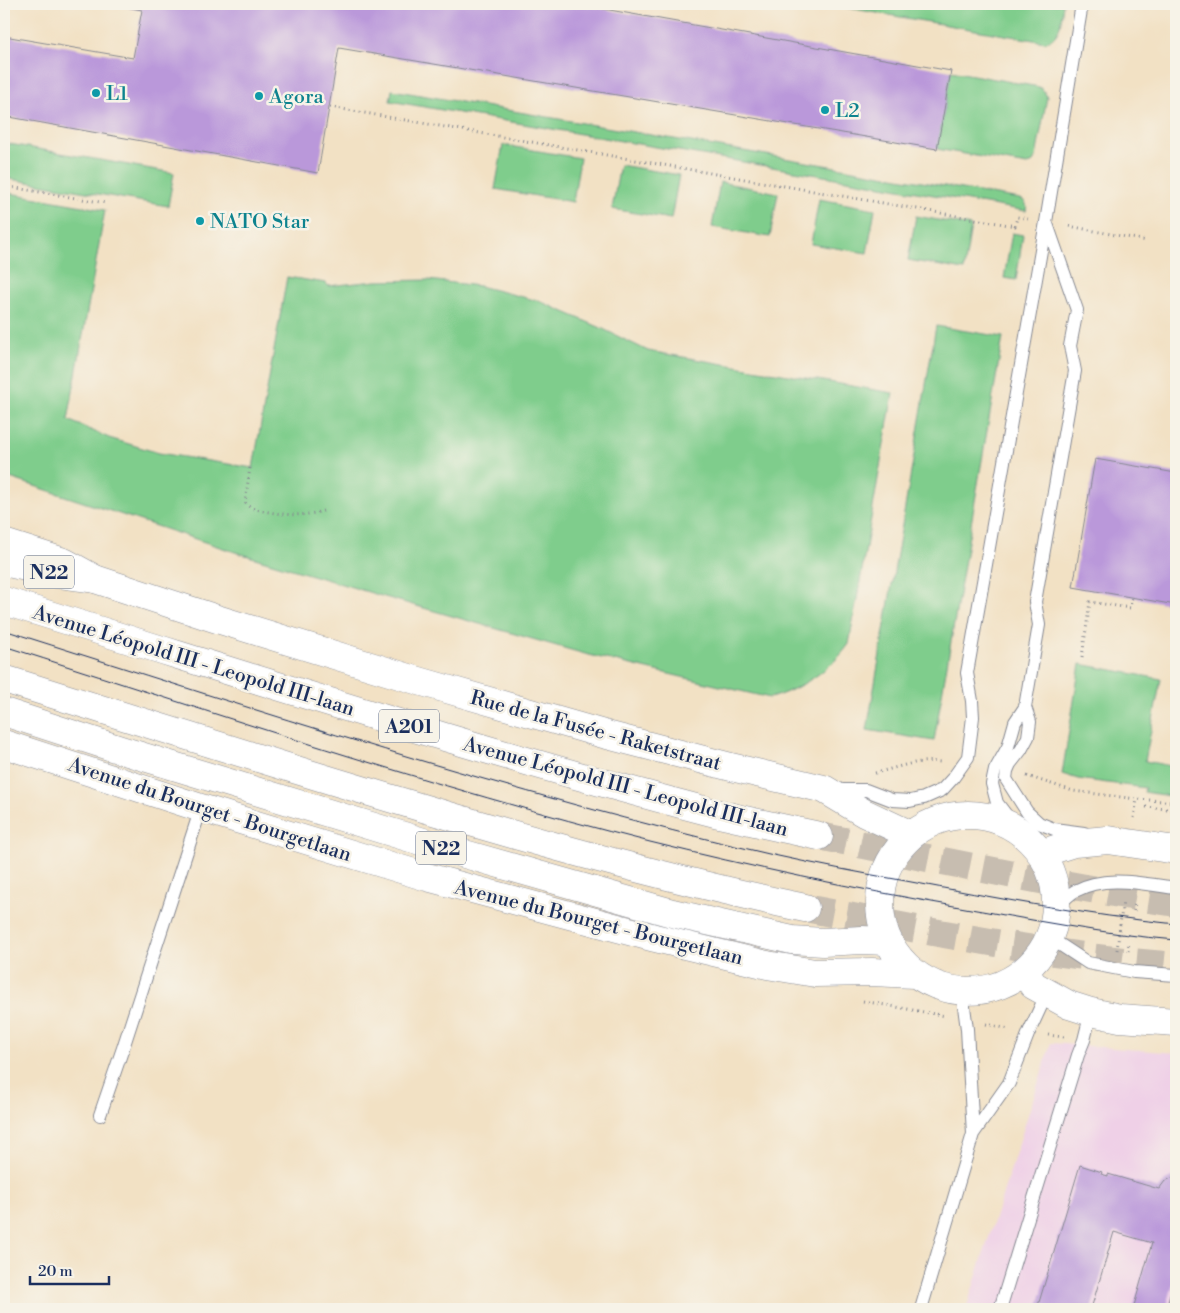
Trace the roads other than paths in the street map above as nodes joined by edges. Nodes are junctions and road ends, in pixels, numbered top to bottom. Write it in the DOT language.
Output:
graph roads {
  1 [pos="1082,4"];
  2 [pos="1046,222"];
  3 [pos="4,543"];
  4 [pos="4,562"];
  5 [pos="95,579"];
  6 [pos="4,600"];
  7 [pos="4,679"];
  8 [pos="1025,707"];
  9 [pos="4,712"];
  10 [pos="4,744"];
  11 [pos="824,789"];
  12 [pos="201,808"];
  13 [pos="1016,828"];
  14 [pos="911,835"];
  15 [pos="819,836"];
  16 [pos="1119,842"];
  17 [pos="1176,850"];
  18 [pos="1043,857"];
  19 [pos="1176,888"];
  20 [pos="1057,906"];
  21 [pos="805,908"];
  22 [pos="1050,938"];
  23 [pos="887,941"];
  24 [pos="1025,971"];
  25 [pos="914,974"];
  26 [pos="1176,975"];
  27 [pos="962,992"];
  28 [pos="1047,993"];
  29 [pos="1091,1012"];
  30 [pos="1176,1022"];
  31 [pos="100,1115"];
  32 [pos="973,1134"];
  33 [pos="921,1309"];
  34 [pos="1000,1309"];
  1 -- 2 [label="lane"];
  2 -- 8 [label="lane"];
  2 -- 11 [label="lane"];
  3 -- 5 [label="main road, Rue de la Fusée - Raketstraat"];
  4 -- 5 [label="main road, N22"];
  5 -- 11 [label="main road, Rue de la Fusée - Raketstraat"];
  6 -- 15 [label="main road, Avenue Léopold III - Leopold III-laan / A201"];
  7 -- 21 [label="main road"];
  8 -- 13 [label="lane"];
  8 -- 16 [label="lane"];
  9 -- 23 [label="main road, N22"];
  10 -- 12 [label="main road, Avenue du Bourget - Bourgetlaan"];
  11 -- 14 [label="main road, Rue de la Fusée - Raketstraat"];
  12 -- 25 [label="main road, Avenue du Bourget - Bourgetlaan"];
  12 -- 31 [label="lane"];
  13 -- 14 [label="main road"];
  13 -- 18 [label="main road"];
  14 -- 23 [label="main road"];
  16 -- 17 [label="main road"];
  16 -- 18 [label="main road"];
  18 -- 20 [label="main road"];
  19 -- 20 [label="lane"];
  20 -- 22 [label="main road"];
  22 -- 24 [label="main road"];
  22 -- 26 [label="lane"];
  23 -- 25 [label="main road"];
  24 -- 27 [label="main road"];
  24 -- 28 [label="main road"];
  25 -- 27 [label="main road"];
  27 -- 32 [label="lane"];
  28 -- 29 [label="main road"];
  28 -- 32 [label="lane"];
  29 -- 30 [label="main road"];
  29 -- 34 [label="lane"];
  32 -- 33 [label="lane"];
}
